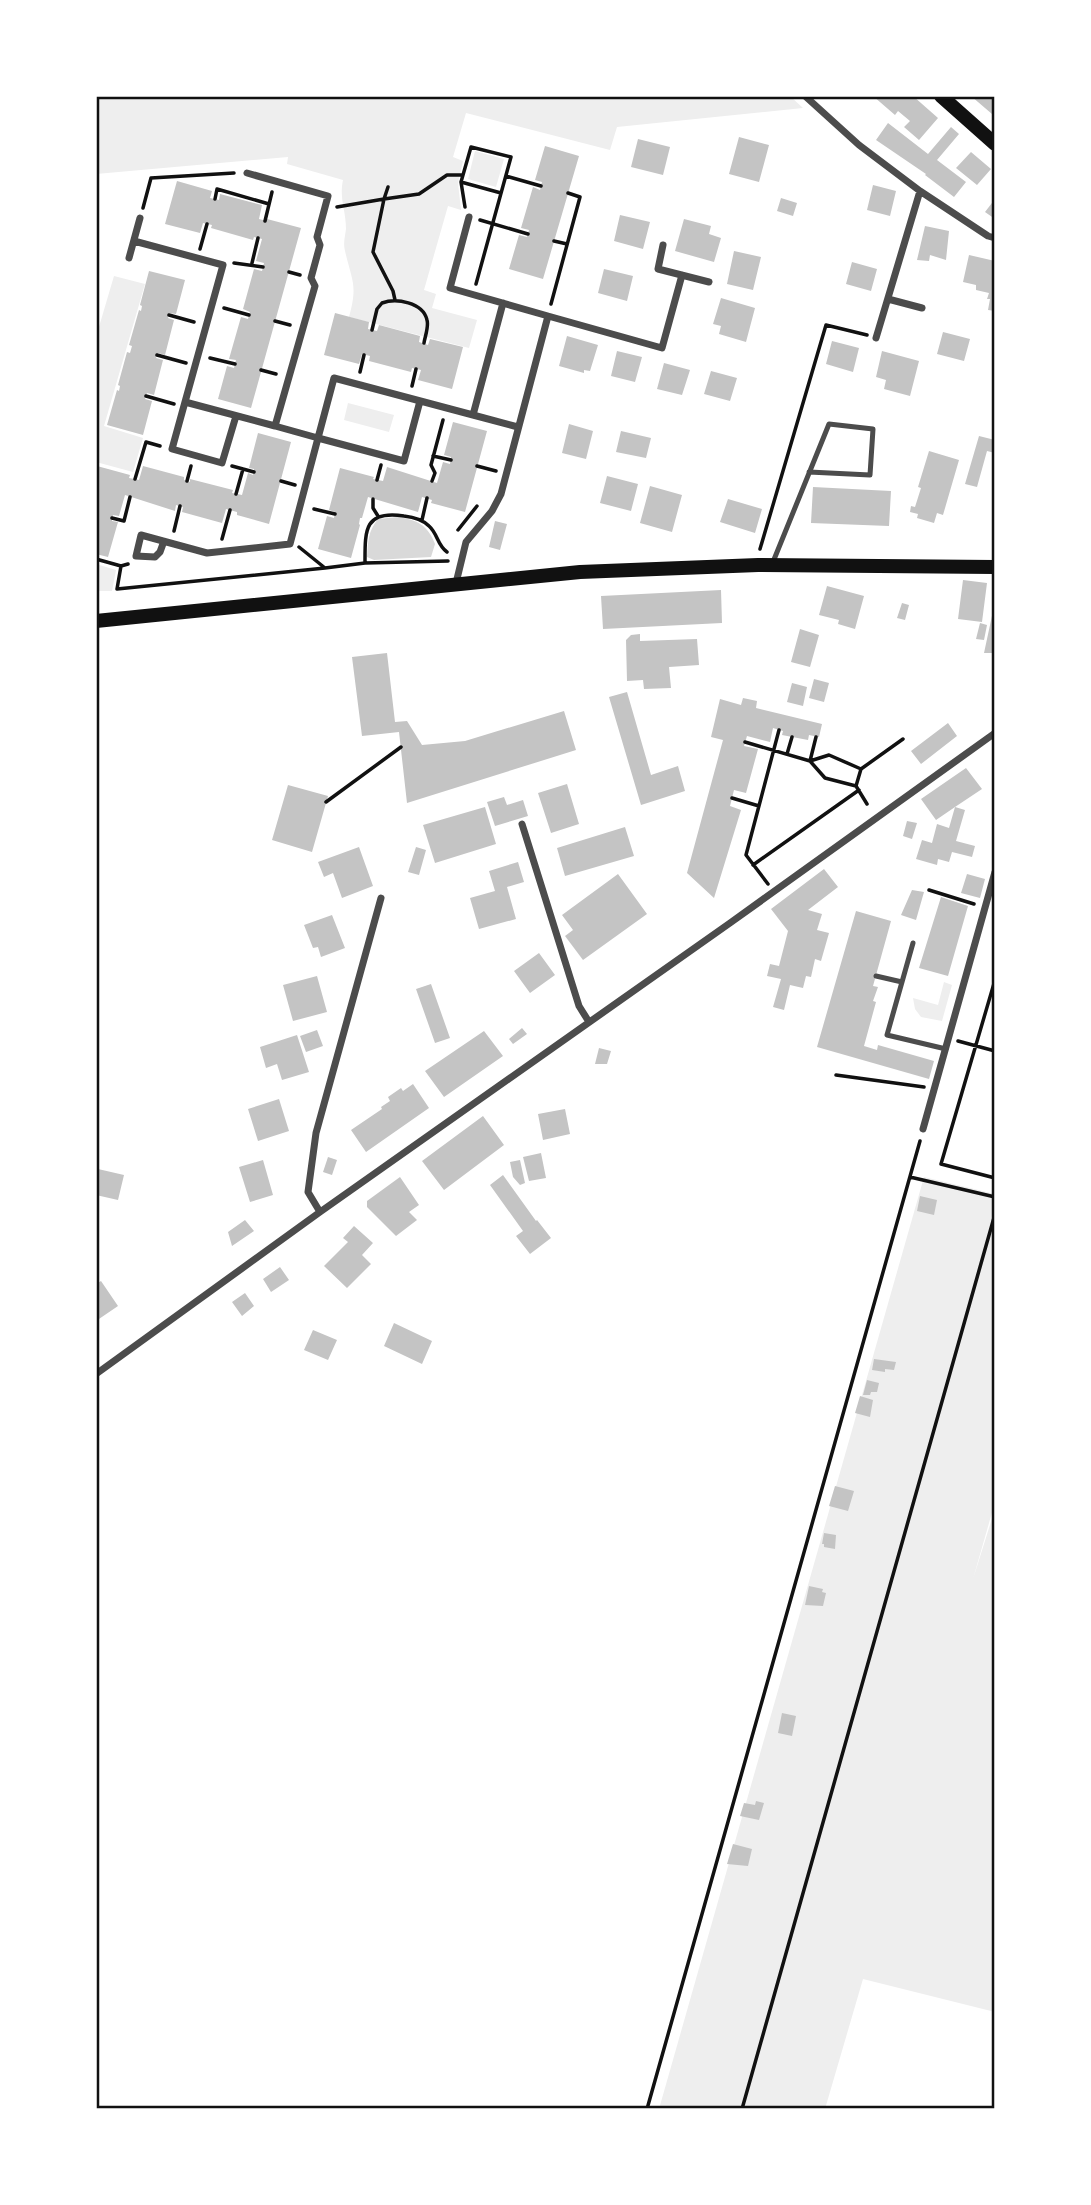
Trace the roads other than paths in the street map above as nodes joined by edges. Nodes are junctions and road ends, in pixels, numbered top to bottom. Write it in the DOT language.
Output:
graph roads {
  1 [pos="805,96"];
  2 [pos="941,96"];
  3 [pos="995,144"];
  4 [pos="247,173"];
  5 [pos="920,191"];
  6 [pos="469,217"];
  7 [pos="140,218"];
  8 [pos="995,238"];
  9 [pos="134,241"];
  10 [pos="663,245"];
  11 [pos="129,258"];
  12 [pos="682,275"];
  13 [pos="709,282"];
  14 [pos="888,299"];
  15 [pos="503,303"];
  16 [pos="922,309"];
  17 [pos="548,316"];
  18 [pos="876,338"];
  19 [pos="420,401"];
  20 [pos="185,404"];
  21 [pos="473,415"];
  22 [pos="236,416"];
  23 [pos="275,426"];
  24 [pos="519,427"];
  25 [pos="318,438"];
  26 [pos="809,472"];
  27 [pos="167,542"];
  28 [pos="765,565"];
  29 [pos="995,567"];
  30 [pos="456,583"];
  31 [pos="96,621"];
  32 [pos="995,733"];
  33 [pos="522,824"];
  34 [pos="995,872"];
  35 [pos="381,898"];
  36 [pos="913,943"];
  37 [pos="876,976"];
  38 [pos="902,982"];
  39 [pos="589,1022"];
  40 [pos="946,1049"];
  41 [pos="923,1129"];
  42 [pos="320,1212"];
  43 [pos="96,1363"];
  44 [pos="99,1373"];
  1 -- 5 [label="street"];
  2 -- 3 [label="main road"];
  4 -- 23 [label="street"];
  5 -- 8 [label="street"];
  5 -- 14 [label="street"];
  6 -- 15 [label="street"];
  7 -- 9 [label="street"];
  9 -- 11 [label="street"];
  9 -- 20 [label="street"];
  10 -- 12 [label="street"];
  12 -- 13 [label="street"];
  12 -- 17 [label="street"];
  14 -- 16 [label="street"];
  14 -- 18 [label="street"];
  15 -- 17 [label="street"];
  15 -- 21 [label="street"];
  17 -- 24 [label="street"];
  19 -- 21 [label="street"];
  19 -- 25 [label="street"];
  19 -- 25 [label="street"];
  20 -- 22 [label="street"];
  20 -- 22 [label="street"];
  21 -- 24 [label="street"];
  22 -- 23 [label="street"];
  23 -- 25 [label="street"];
  24 -- 30 [label="street"];
  25 -- 27 [label="street"];
  26 -- 26 [label="lane"];
  26 -- 28 [label="lane"];
  27 -- 27 [label="street"];
  28 -- 29 [label="main road"];
  28 -- 30 [label="main road"];
  30 -- 31 [label="main road"];
  32 -- 39 [label="street"];
  33 -- 39 [label="street"];
  34 -- 40 [label="street"];
  35 -- 42 [label="street"];
  36 -- 38 [label="lane"];
  37 -- 38 [label="lane"];
  38 -- 40 [label="lane"];
  39 -- 42 [label="street"];
  40 -- 41 [label="street"];
  42 -- 44 [label="street"];
  43 -- 44 [label="street"];
}
